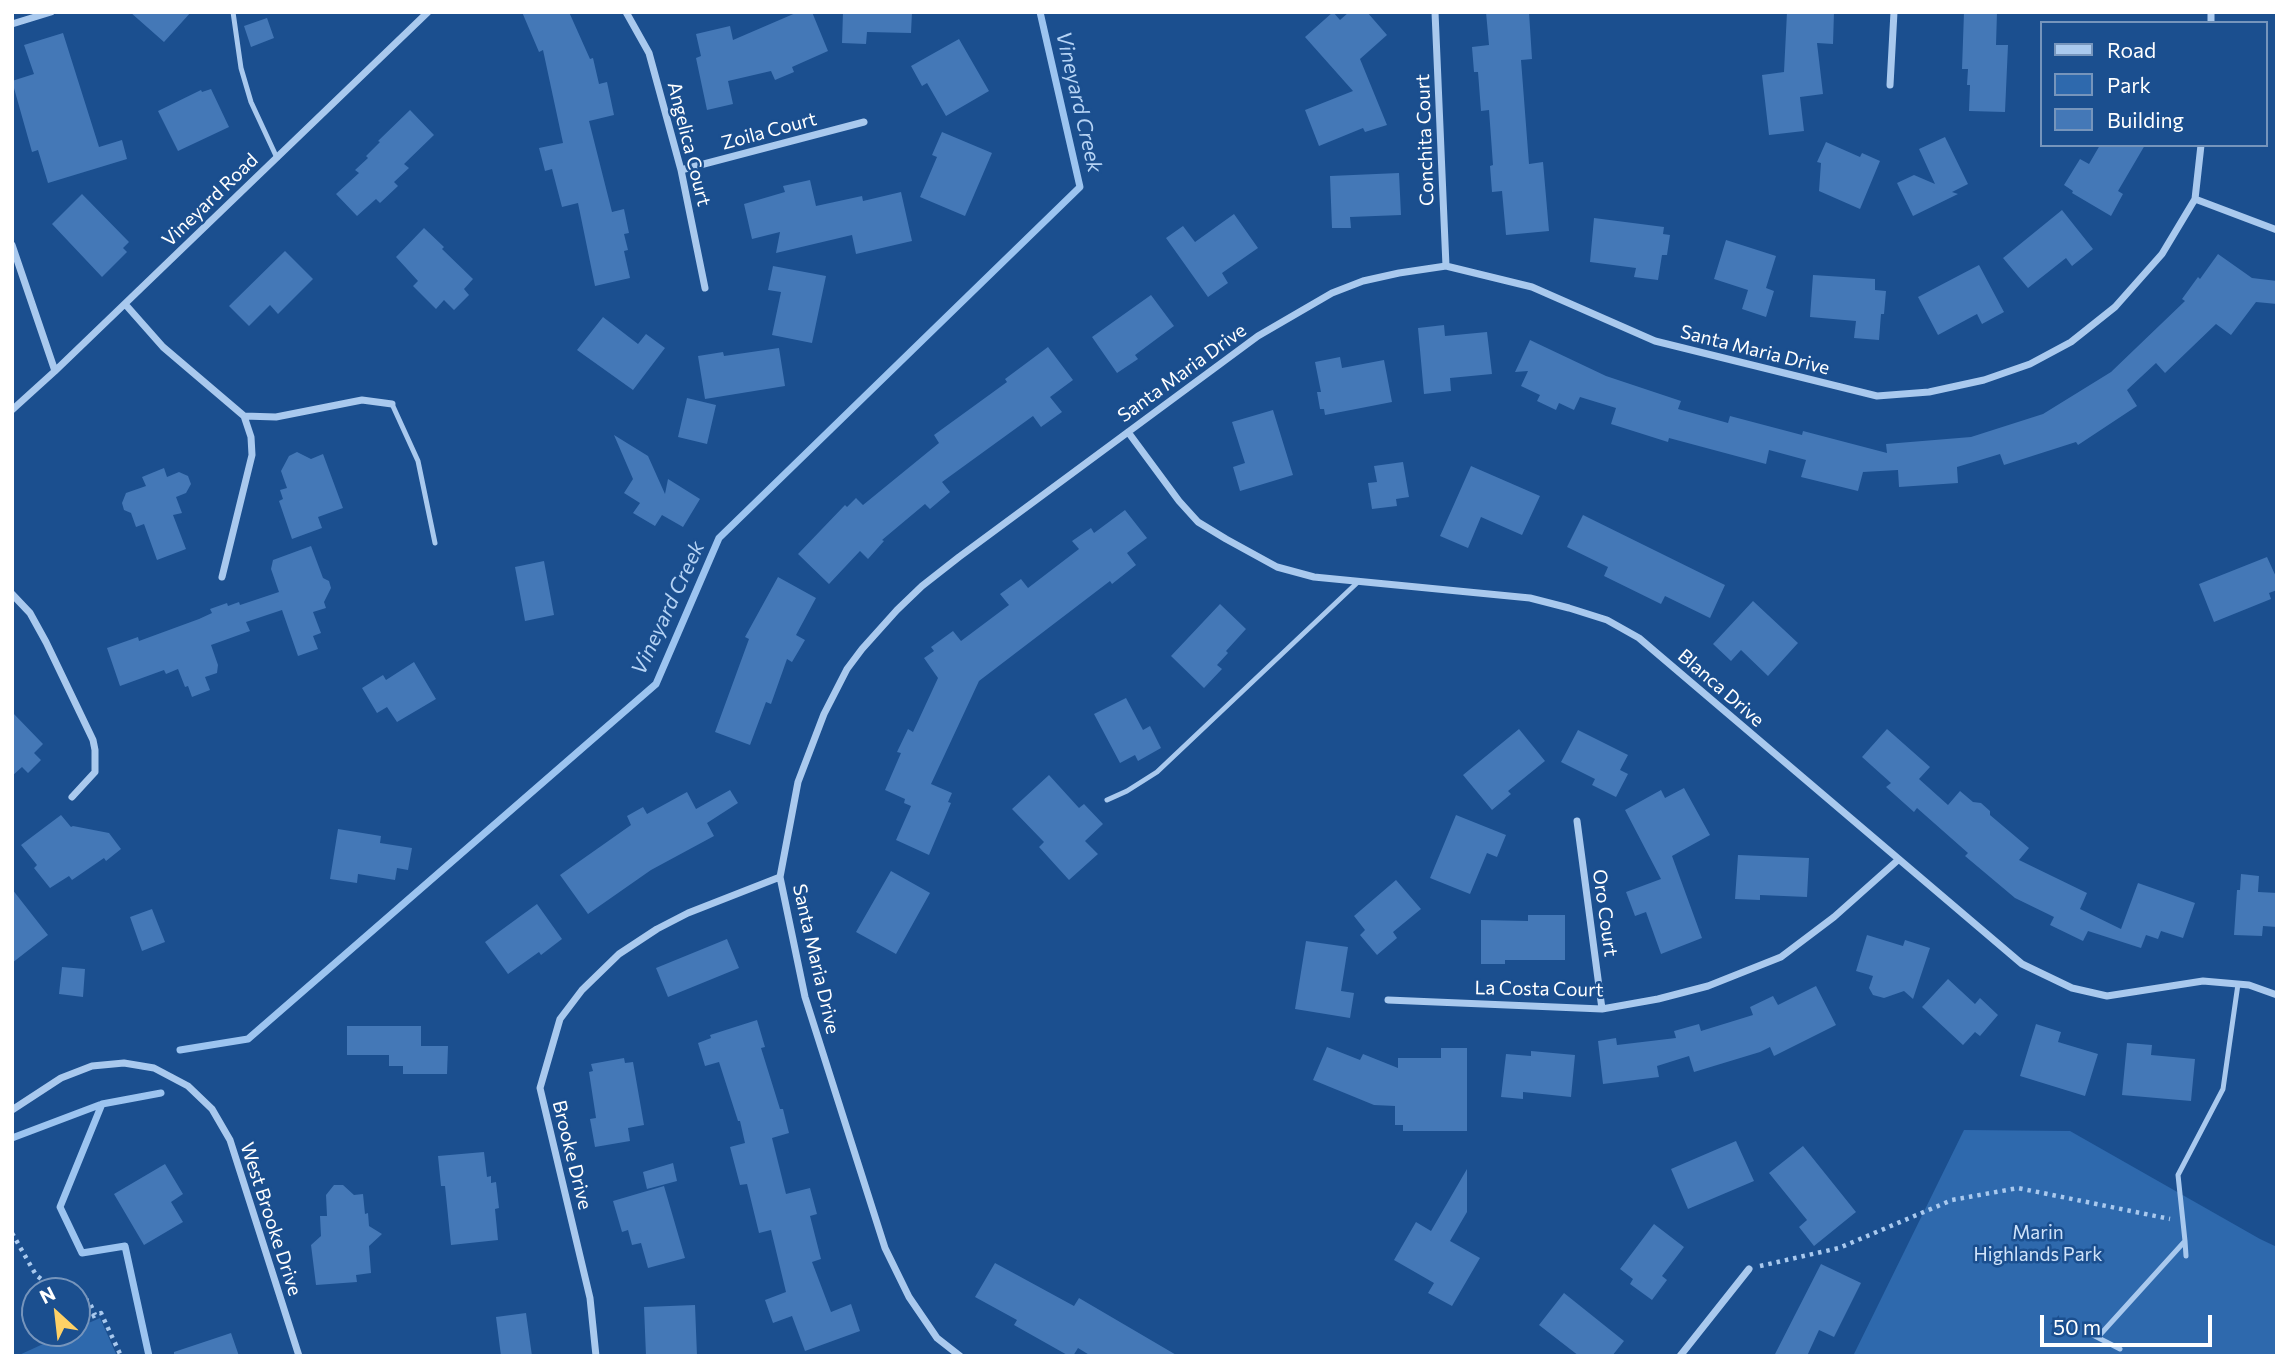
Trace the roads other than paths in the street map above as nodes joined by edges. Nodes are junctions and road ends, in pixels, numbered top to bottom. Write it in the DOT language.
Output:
graph roads {
  1 [pos="51,12"];
  2 [pos="233,12"];
  3 [pos="428,12"];
  4 [pos="626,12"];
  5 [pos="1435,12"];
  6 [pos="1894,12"];
  7 [pos="12,24"];
  8 [pos="1890,85"];
  9 [pos="864,122"];
  10 [pos="2201,147"];
  11 [pos="277,158"];
  12 [pos="681,170"];
  13 [pos="2195,199"];
  14 [pos="2277,230"];
  15 [pos="12,245"];
  16 [pos="1446,265"];
  17 [pos="705,288"];
  18 [pos="125,304"];
  19 [pos="55,371"];
  20 [pos="392,404"];
  21 [pos="12,410"];
  22 [pos="244,416"];
  23 [pos="1128,432"];
  24 [pos="435,543"];
  25 [pos="222,577"];
  26 [pos="1359,581"];
  27 [pos="12,594"];
  28 [pos="72,797"];
  29 [pos="1107,800"];
  30 [pos="1577,821"];
  31 [pos="1898,860"];
  32 [pos="780,877"];
  33 [pos="2238,984"];
  34 [pos="2277,995"];
  35 [pos="1388,1000"];
  36 [pos="1602,1009"];
  37 [pos="12,1110"];
  38 [pos="2185,1241"];
  39 [pos="2186,1256"];
  40 [pos="1749,1269"];
  41 [pos="2085,1331"];
  42 [pos="2098,1337"];
  43 [pos="2120,1349"];
  44 [pos="299,1356"];
  45 [pos="596,1356"];
  46 [pos="960,1356"];
  47 [pos="1681,1356"];
  1 -- 7 [label="street"];
  2 -- 11 [label="lane"];
  3 -- 11 [label="street, Vineyard Road"];
  4 -- 12 [label="street, Angelica Court"];
  5 -- 16 [label="street, Conchita Court"];
  6 -- 8 [label="street"];
  9 -- 12 [label="street, Zoila Court"];
  10 -- 13 [label="street, Santa Maria Drive"];
  11 -- 18 [label="street, Vineyard Road"];
  12 -- 17 [label="street, Angelica Court"];
  13 -- 14 [label="street"];
  13 -- 16 [label="street, Santa Maria Drive"];
  15 -- 19 [label="street"];
  16 -- 23 [label="street, Santa Maria Drive"];
  18 -- 19 [label="street, Vineyard Road"];
  18 -- 22 [label="street"];
  19 -- 21 [label="street, Vineyard Road"];
  20 -- 22 [label="street"];
  20 -- 24 [label="lane"];
  22 -- 25 [label="street"];
  23 -- 26 [label="street, Blanca Drive"];
  23 -- 32 [label="street, Santa Maria Drive"];
  26 -- 29 [label="lane"];
  26 -- 31 [label="street, Blanca Drive"];
  27 -- 28 [label="street"];
  30 -- 36 [label="street, Oro Court"];
  31 -- 33 [label="street, Blanca Drive"];
  31 -- 36 [label="street, La Costa Court"];
  32 -- 45 [label="street, Brooke Drive"];
  32 -- 46 [label="street, Santa Maria Drive"];
  33 -- 34 [label="street, Blanca Drive"];
  33 -- 38 [label="lane"];
  35 -- 36 [label="street, La Costa Court"];
  37 -- 44 [label="street, West Brooke Drive"];
  38 -- 39 [label="lane"];
  38 -- 42 [label="lane"];
  40 -- 47 [label="street"];
  41 -- 42 [label="lane"];
  42 -- 43 [label="lane"];
}
